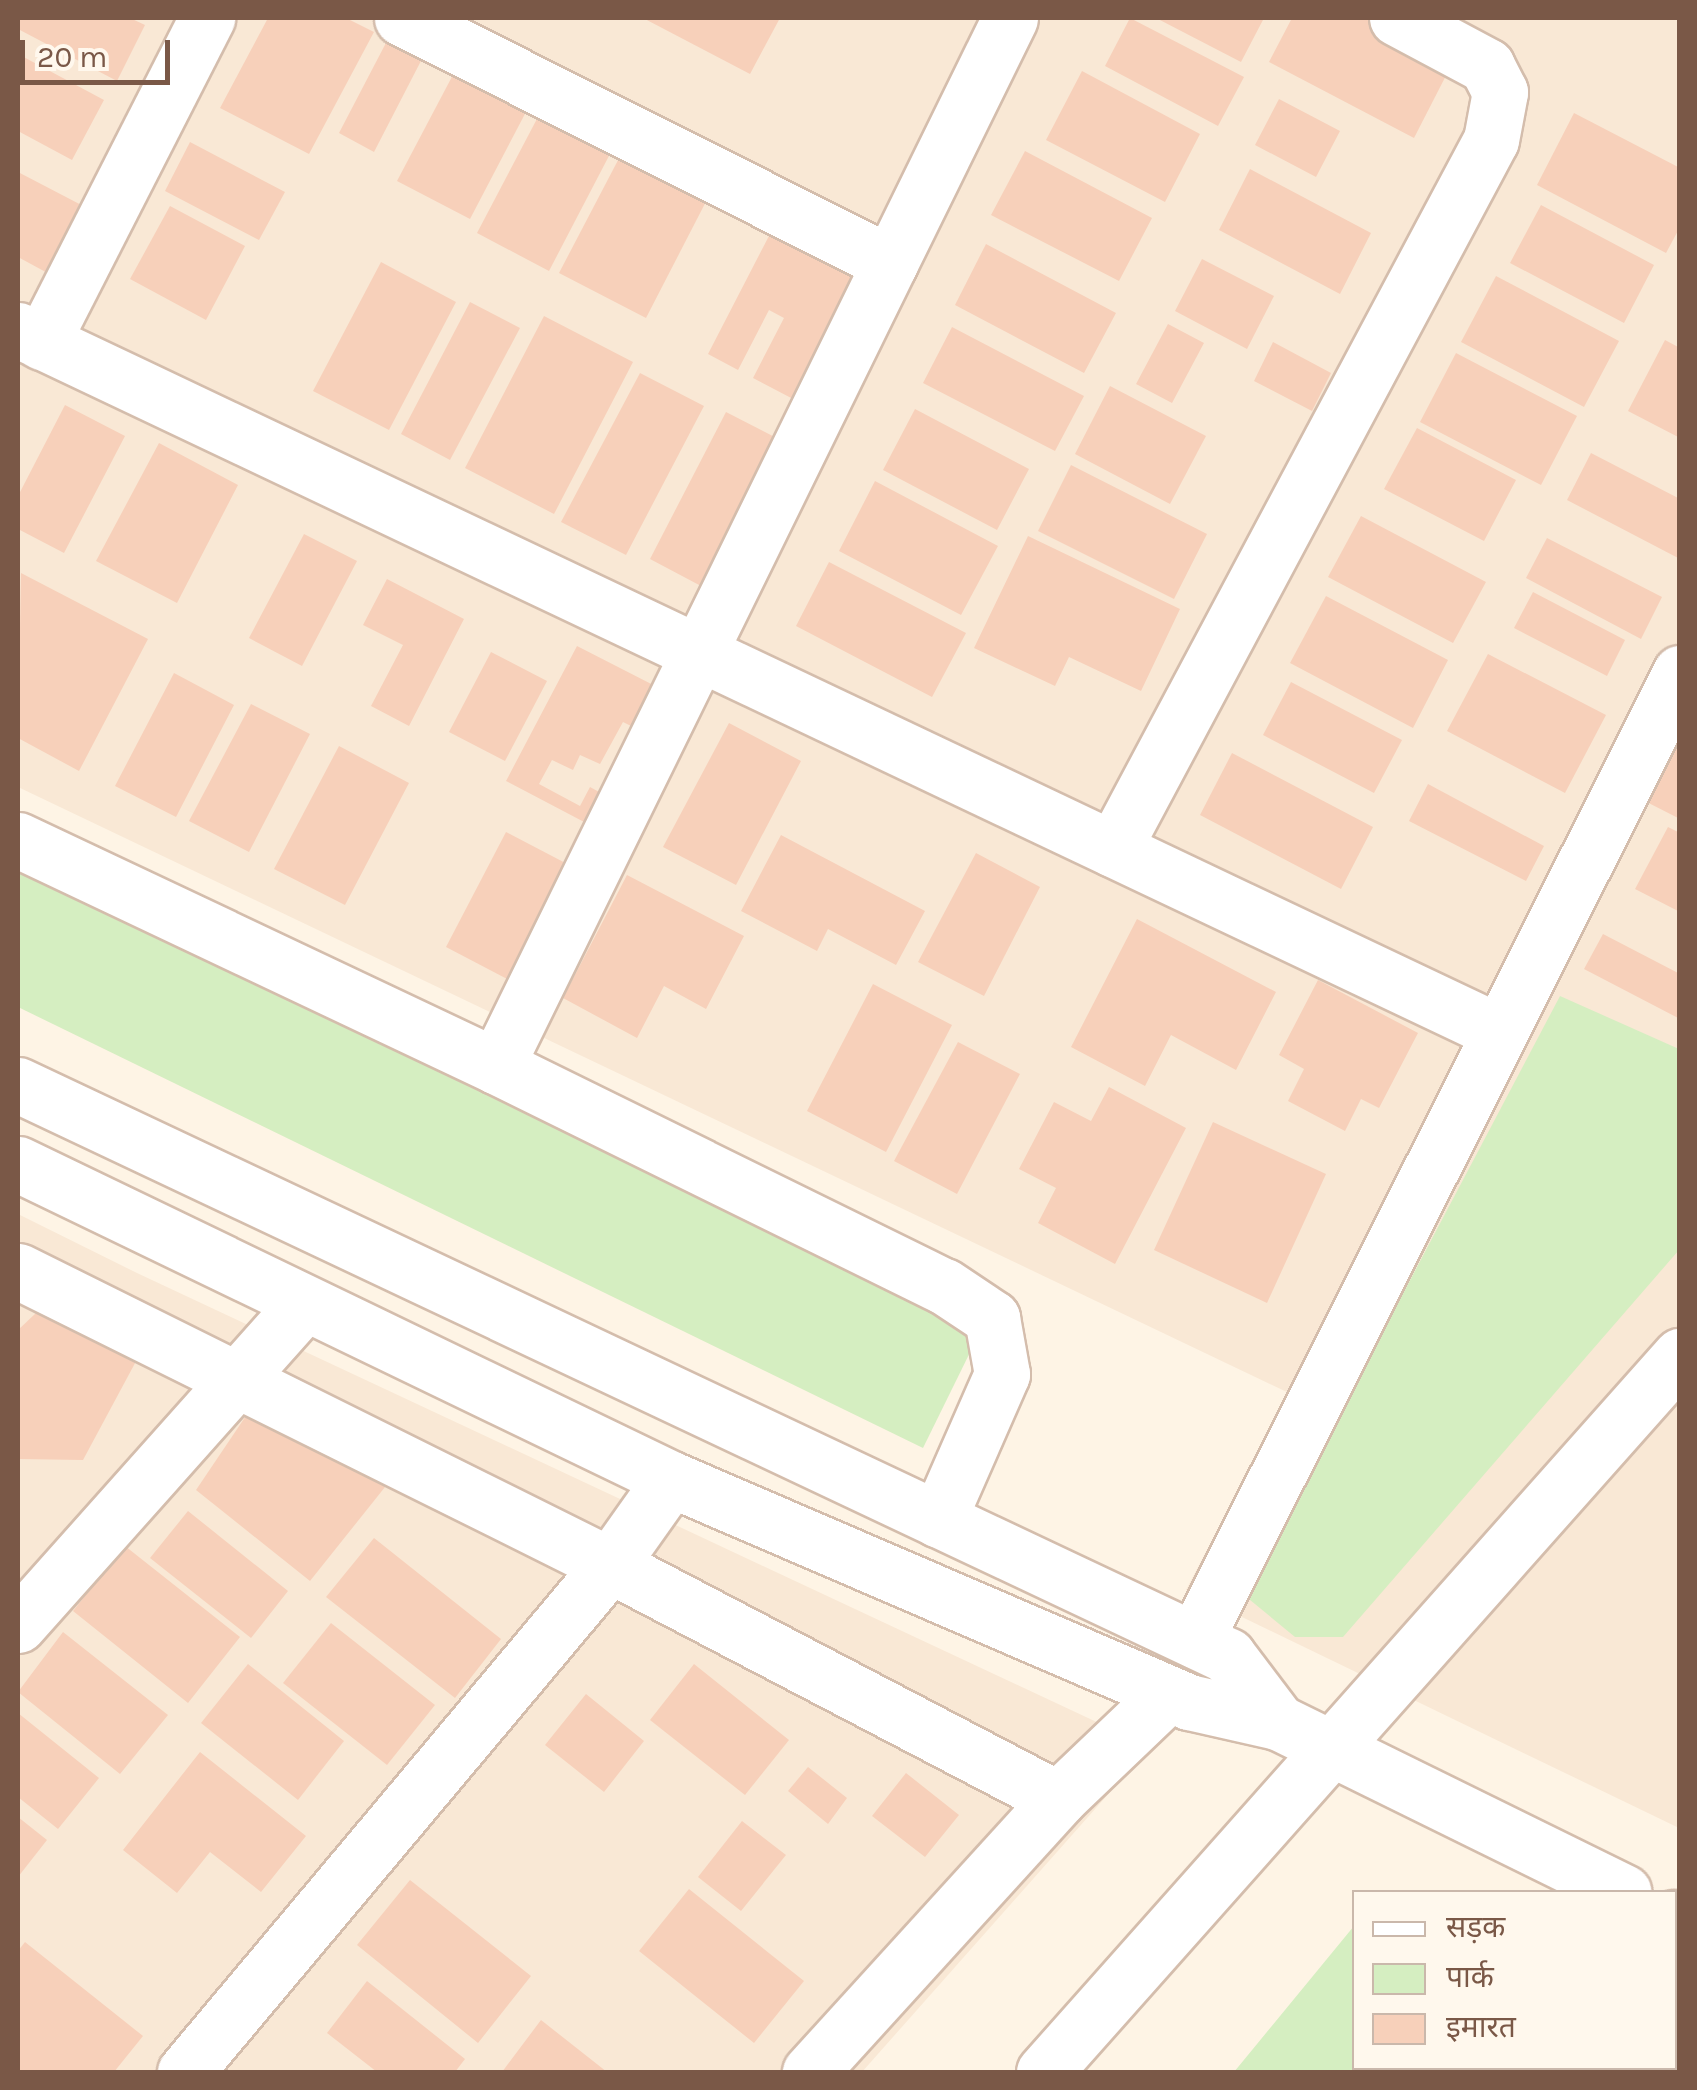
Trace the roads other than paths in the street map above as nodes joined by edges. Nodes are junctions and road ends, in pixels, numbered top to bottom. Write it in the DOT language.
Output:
graph roads {
  1 [pos="208,18"];
  2 [pos="402,18"];
  3 [pos="1010,18"];
  4 [pos="1396,18"];
  5 [pos="890,263"];
  6 [pos="30,336"];
  7 [pos="698,653"];
  8 [pos="1680,673"];
  9 [pos="18,840"];
  10 [pos="1113,850"];
  11 [pos="1500,1032"];
  12 [pos="496,1066"];
  13 [pos="18,1086"];
  14 [pos="18,1164"];
  15 [pos="18,1271"];
  16 [pos="305,1303"];
  17 [pos="1680,1356"];
  18 [pos="236,1377"];
  19 [pos="671,1479"];
  20 [pos="938,1520"];
  21 [pos="610,1565"];
  22 [pos="18,1625"];
  23 [pos="1195,1640"];
  24 [pos="1169,1693"];
  25 [pos="1278,1722"];
  26 [pos="1332,1748"];
  27 [pos="1058,1799"];
  28 [pos="1619,1890"];
  29 [pos="185,2072"];
  30 [pos="810,2072"];
  31 [pos="1044,2072"];
  1 -- 6 [label="street"];
  2 -- 5 [label="street"];
  3 -- 5 [label="street"];
  4 -- 10 [label="street"];
  5 -- 7 [label="street"];
  6 -- 7 [label="street"];
  7 -- 10 [label="street"];
  7 -- 12 [label="street"];
  8 -- 11 [label="street"];
  9 -- 12 [label="street"];
  10 -- 11 [label="street"];
  11 -- 23 [label="street"];
  12 -- 20 [label="street"];
  13 -- 20 [label="street"];
  14 -- 16 [label="street"];
  15 -- 18 [label="street"];
  16 -- 18 [label="street"];
  16 -- 19 [label="street"];
  17 -- 26 [label="street"];
  18 -- 21 [label="street"];
  18 -- 22 [label="street"];
  19 -- 21 [label="street"];
  19 -- 24 [label="street"];
  20 -- 23 [label="street"];
  21 -- 27 [label="street"];
  21 -- 29 [label="street"];
  23 -- 25 [label="street"];
  24 -- 25 [label="street"];
  24 -- 27 [label="street"];
  25 -- 26 [label="street"];
  26 -- 28 [label="street"];
  26 -- 31 [label="street"];
  27 -- 30 [label="street"];
}
